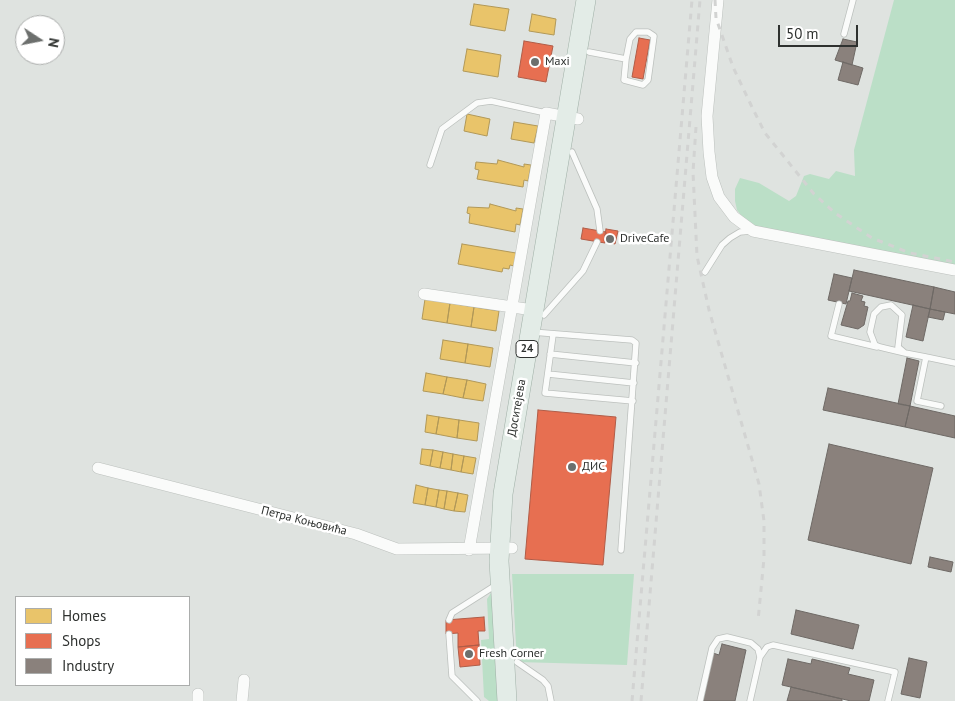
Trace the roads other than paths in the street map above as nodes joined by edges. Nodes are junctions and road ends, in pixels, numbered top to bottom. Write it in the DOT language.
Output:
graph roads {
  1 [pos="586,0"];
  2 [pos="598,0"];
  3 [pos="718,0"];
  4 [pos="853,0"];
  5 [pos="844,34"];
  6 [pos="589,52"];
  7 [pos="626,58"];
  8 [pos="546,113"];
  9 [pos="572,118"];
  10 [pos="572,152"];
  11 [pos="430,165"];
  12 [pos="600,231"];
  13 [pos="753,231"];
  14 [pos="597,242"];
  15 [pos="955,270"];
  16 [pos="705,272"];
  17 [pos="424,294"];
  18 [pos="839,304"];
  19 [pos="511,307"];
  20 [pos="539,313"];
  21 [pos="541,333"];
  22 [pos="880,347"];
  23 [pos="905,353"];
  24 [pos="550,354"];
  25 [pos="926,357"];
  26 [pos="636,363"];
  27 [pos="955,363"];
  28 [pos="548,374"];
  29 [pos="634,383"];
  30 [pos="633,401"];
  31 [pos="941,406"];
  32 [pos="98,468"];
  33 [pos="505,548"];
  34 [pos="469,550"];
  35 [pos="620,550"];
  36 [pos="500,583"];
  37 [pos="449,620"];
  38 [pos="449,634"];
  39 [pos="760,657"];
  40 [pos="517,662"];
  41 [pos="244,680"];
  42 [pos="242,701"];
  43 [pos="477,701"];
  44 [pos="507,701"];
  45 [pos="519,701"];
  46 [pos="551,701"];
  47 [pos="700,701"];
  48 [pos="750,701"];
  49 [pos="888,701"];
  1 -- 9 [label="main road, Доситејева / 24"];
  2 -- 6 [label="main road, Доситејева / 24"];
  3 -- 13 [label="street"];
  4 -- 5 [label="lane"];
  6 -- 7 [label="lane"];
  6 -- 9 [label="main road, Доситејева / 24"];
  7 -- 7 [label="lane"];
  8 -- 9 [label="street"];
  8 -- 11 [label="lane"];
  8 -- 19 [label="street"];
  9 -- 10 [label="main road, Доситејева / 24"];
  9 -- 20 [label="main road, Доситејева / 24"];
  10 -- 12 [label="lane"];
  10 -- 20 [label="main road, Доситејева / 24"];
  13 -- 15 [label="street"];
  13 -- 16 [label="lane"];
  14 -- 20 [label="lane"];
  17 -- 19 [label="street"];
  18 -- 22 [label="lane"];
  19 -- 20 [label="street"];
  19 -- 34 [label="street"];
  20 -- 21 [label="main road, Доситејева / 24"];
  21 -- 24 [label="lane"];
  21 -- 26 [label="lane"];
  21 -- 33 [label="main road, Доситејева / 24"];
  22 -- 23 [label="lane"];
  22 -- 23 [label="lane"];
  23 -- 25 [label="lane"];
  24 -- 26 [label="lane"];
  24 -- 28 [label="lane"];
  25 -- 27 [label="lane"];
  25 -- 31 [label="lane"];
  26 -- 29 [label="lane"];
  28 -- 29 [label="lane"];
  28 -- 30 [label="lane"];
  29 -- 30 [label="lane"];
  30 -- 35 [label="lane"];
  32 -- 34 [label="street, Петра Коњовића"];
  33 -- 34 [label="street, Петра Коњовића"];
  33 -- 36 [label="main road, Доситејева / 24"];
  33 -- 40 [label="main road, Доситејева / 24"];
  36 -- 37 [label="lane"];
  36 -- 44 [label="main road, Доситејева / 24"];
  38 -- 43 [label="lane"];
  39 -- 47 [label="lane"];
  39 -- 48 [label="lane"];
  39 -- 49 [label="lane"];
  40 -- 45 [label="main road, Доситејева / 24"];
  40 -- 46 [label="lane"];
  41 -- 42 [label="street"];
}
